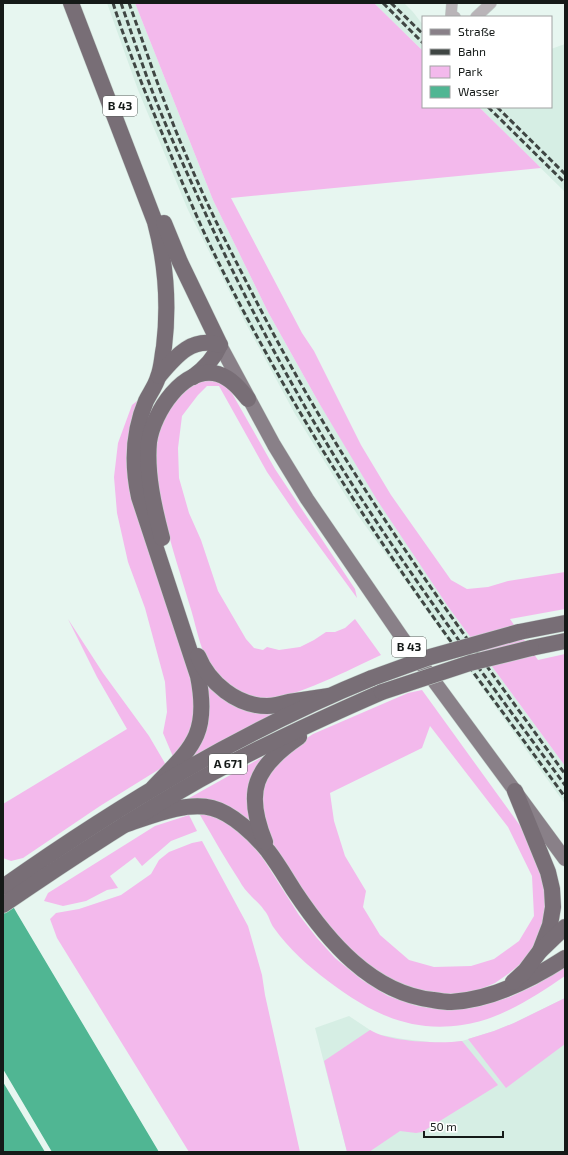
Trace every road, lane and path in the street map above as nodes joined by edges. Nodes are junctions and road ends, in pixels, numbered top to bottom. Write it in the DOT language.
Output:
graph roads {
  1 [pos="71,3"];
  2 [pos="82,3"];
  3 [pos="452,3"];
  4 [pos="491,3"];
  5 [pos="453,16"];
  6 [pos="477,16"];
  7 [pos="131,157"];
  8 [pos="158,210"];
  9 [pos="220,345"];
  10 [pos="193,377"];
  11 [pos="158,378"];
  12 [pos="248,399"];
  13 [pos="565,623"];
  14 [pos="565,641"];
  15 [pos="329,696"];
  16 [pos="337,711"];
  17 [pos="153,788"];
  18 [pos="515,791"];
  19 [pos="124,825"];
  20 [pos="268,851"];
  21 [pos="565,859"];
  22 [pos="34,874"];
  23 [pos="3,887"];
  24 [pos="3,905"];
  25 [pos="565,927"];
  26 [pos="540,951"];
  27 [pos="565,958"];
  28 [pos="506,988"];
  1 -- 7 [label="highway, B 43"];
  2 -- 8 [label="highway, B 43"];
  3 -- 5 [label="street"];
  4 -- 6 [label="street"];
  7 -- 8 [label="highway, B 43"];
  7 -- 11 [label="highway"];
  8 -- 9 [label="highway, B 43"];
  9 -- 10 [label="highway"];
  9 -- 11 [label="highway"];
  9 -- 12 [label="main road, B 43"];
  10 -- 12 [label="highway"];
  10 -- 15 [label="highway"];
  11 -- 17 [label="highway"];
  12 -- 18 [label="main road, B 43"];
  13 -- 15 [label="highway, A 671, bridge"];
  14 -- 16 [label="highway, A 671, bridge"];
  15 -- 17 [label="highway, A 671"];
  16 -- 19 [label="highway, A 671"];
  16 -- 20 [label="highway"];
  17 -- 22 [label="highway, A 671"];
  18 -- 21 [label="main road, B 43"];
  18 -- 26 [label="highway"];
  19 -- 20 [label="highway"];
  19 -- 22 [label="highway, A 671"];
  20 -- 28 [label="highway"];
  22 -- 23 [label="highway, A 671"];
  22 -- 24 [label="highway, A 671"];
  25 -- 26 [label="highway"];
  26 -- 28 [label="highway"];
  27 -- 28 [label="highway"];
}
